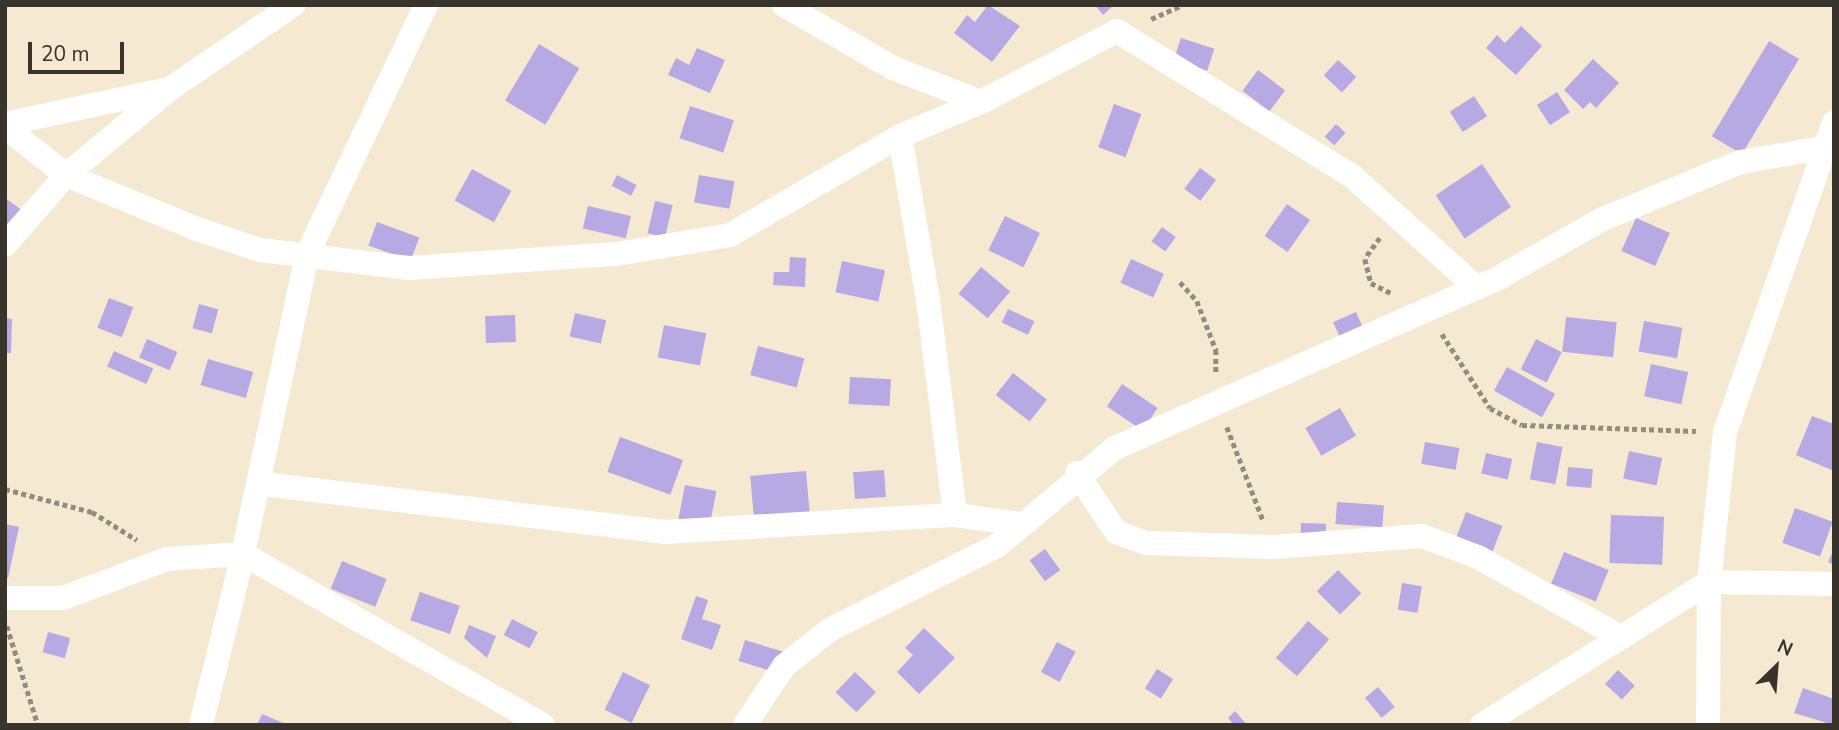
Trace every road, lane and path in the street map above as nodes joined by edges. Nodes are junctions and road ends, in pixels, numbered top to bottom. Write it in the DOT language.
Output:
graph roads {
  1 [pos="293,5"];
  2 [pos="426,5"];
  3 [pos="784,5"];
  4 [pos="171,88"];
  5 [pos="981,102"];
  6 [pos="1834,123"];
  7 [pos="5,125"];
  8 [pos="900,136"];
  9 [pos="1823,148"];
  10 [pos="66,175"];
  11 [pos="1399,214"];
  12 [pos="5,245"];
  13 [pos="307,256"];
  14 [pos="1477,288"];
  15 [pos="1422,310"];
  16 [pos="1725,432"];
  17 [pos="1077,473"];
  18 [pos="263,484"];
  19 [pos="5,489"];
  20 [pos="955,515"];
  21 [pos="1022,524"];
  22 [pos="243,554"];
  23 [pos="167,559"];
  24 [pos="1709,582"];
  25 [pos="1834,584"];
  26 [pos="5,598"];
  27 [pos="5,622"];
  28 [pos="1617,635"];
  29 [pos="38,725"];
  30 [pos="201,725"];
  31 [pos="543,725"];
  32 [pos="746,725"];
  33 [pos="1482,725"];
  34 [pos="1708,725"];
  1 -- 4 [label="street"];
  2 -- 13 [label="street"];
  3 -- 5 [label="street"];
  4 -- 7 [label="street"];
  4 -- 10 [label="street"];
  5 -- 8 [label="street"];
  5 -- 11 [label="street"];
  6 -- 9 [label="street"];
  7 -- 10 [label="street"];
  8 -- 13 [label="street"];
  8 -- 20 [label="street"];
  9 -- 14 [label="street"];
  9 -- 16 [label="street"];
  10 -- 12 [label="street"];
  10 -- 13 [label="street"];
  11 -- 14 [label="street"];
  11 -- 15 [label="path"];
  13 -- 18 [label="street"];
  14 -- 15 [label="street"];
  15 -- 16 [label="path"];
  15 -- 17 [label="street"];
  16 -- 24 [label="street"];
  17 -- 21 [label="street"];
  17 -- 28 [label="street"];
  18 -- 20 [label="street"];
  18 -- 22 [label="street"];
  19 -- 23 [label="path"];
  20 -- 21 [label="street"];
  21 -- 32 [label="street"];
  22 -- 23 [label="street"];
  22 -- 30 [label="street"];
  22 -- 31 [label="street"];
  23 -- 26 [label="street"];
  24 -- 25 [label="street"];
  24 -- 28 [label="street"];
  24 -- 34 [label="street"];
  27 -- 29 [label="path"];
  28 -- 33 [label="street"];
}
